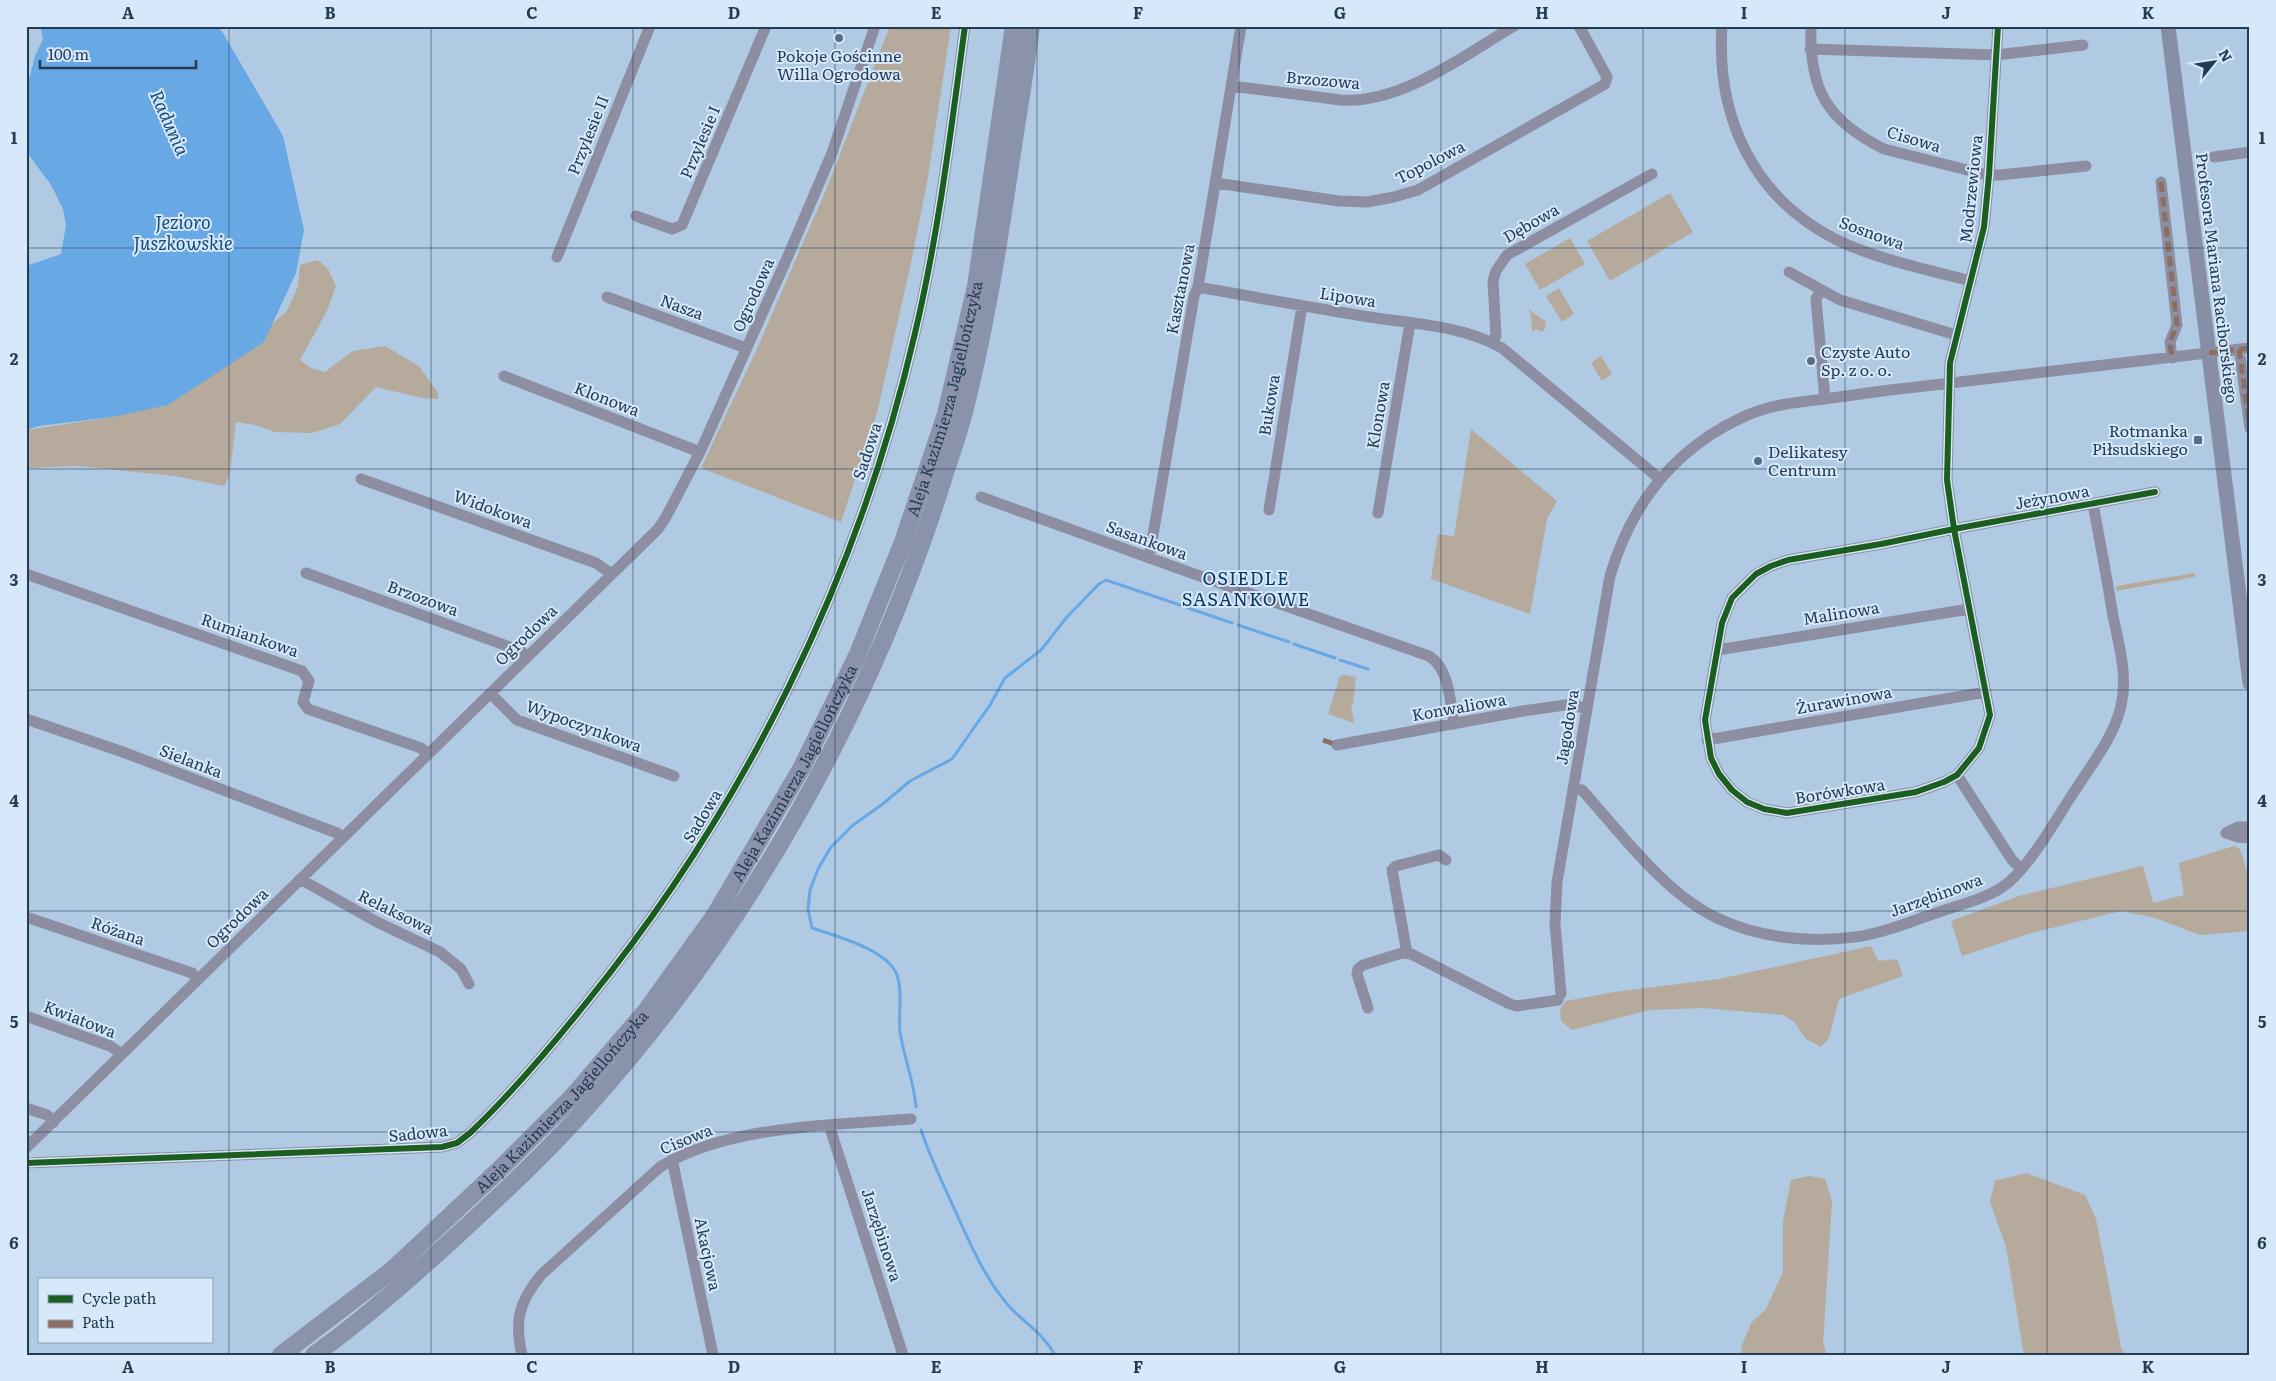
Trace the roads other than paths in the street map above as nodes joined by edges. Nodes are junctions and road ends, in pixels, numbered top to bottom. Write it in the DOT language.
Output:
graph roads {
  1 [pos="650,26"];
  2 [pos="766,26"];
  3 [pos="875,26"];
  4 [pos="965,26"];
  5 [pos="1014,26"];
  6 [pos="1031,26"];
  7 [pos="1240,26"];
  8 [pos="1514,26"];
  9 [pos="1579,26"];
  10 [pos="1722,26"];
  11 [pos="1811,26"];
  12 [pos="1998,26"];
  13 [pos="2168,26"];
  14 [pos="2083,45"];
  15 [pos="1810,49"];
  16 [pos="1996,54"];
  17 [pos="1232,86"];
  18 [pos="2250,152"];
  19 [pos="2214,156"];
  20 [pos="2086,166"];
  21 [pos="1652,174"];
  22 [pos="1990,175"];
  23 [pos="2160,182"];
  24 [pos="1216,183"];
  25 [pos="636,216"];
  26 [pos="557,257"];
  27 [pos="1789,272"];
  28 [pos="1971,281"];
  29 [pos="1198,287"];
  30 [pos="1821,290"];
  31 [pos="607,297"];
  32 [pos="1302,306"];
  33 [pos="1410,323"];
  34 [pos="1956,336"];
  35 [pos="1491,342"];
  36 [pos="746,348"];
  37 [pos="2244,349"];
  38 [pos="2209,354"];
  39 [pos="2172,358"];
  40 [pos="504,376"];
  41 [pos="1950,382"];
  42 [pos="1825,399"];
  43 [pos="2250,428"];
  44 [pos="700,452"];
  45 [pos="362,479"];
  46 [pos="1660,479"];
  47 [pos="2155,492"];
  48 [pos="981,497"];
  49 [pos="2093,504"];
  50 [pos="1269,510"];
  51 [pos="1378,513"];
  52 [pos="1954,529"];
  53 [pos="1149,558"];
  54 [pos="306,573"];
  55 [pos="26,574"];
  56 [pos="612,574"];
  57 [pos="1969,609"];
  58 [pos="1718,650"];
  59 [pos="527,656"];
  60 [pos="2250,682"];
  61 [pos="1986,692"];
  62 [pos="490,693"];
  63 [pos="1586,708"];
  64 [pos="26,719"];
  65 [pos="1454,724"];
  66 [pos="1707,740"];
  67 [pos="1336,746"];
  68 [pos="427,754"];
  69 [pos="1957,775"];
  70 [pos="674,776"];
  71 [pos="1573,788"];
  72 [pos="2250,827"];
  73 [pos="342,837"];
  74 [pos="2250,838"];
  75 [pos="1446,860"];
  76 [pos="2021,869"];
  77 [pos="300,879"];
  78 [pos="26,917"];
  79 [pos="1407,953"];
  80 [pos="197,979"];
  81 [pos="469,984"];
  82 [pos="1368,1008"];
  83 [pos="26,1016"];
  84 [pos="122,1054"];
  85 [pos="26,1108"];
  86 [pos="910,1119"];
  87 [pos="54,1122"];
  88 [pos="829,1125"];
  89 [pos="26,1148"];
  90 [pos="672,1159"];
  91 [pos="26,1163"];
  92 [pos="281,1355"];
  93 [pos="314,1355"];
  94 [pos="522,1355"];
  95 [pos="712,1355"];
  96 [pos="903,1355"];
  1 -- 26 [label="street, Przylesie II"];
  2 -- 25 [label="street, Przylesie I"];
  3 -- 36 [label="street, Ogrodowa"];
  4 -- 91 [label="street, Sadowa"];
  5 -- 92 [label="highway, Aleja Kazimierza Jagiellończyka"];
  6 -- 93 [label="highway, Aleja Kazimierza Jagiellończyka"];
  7 -- 17 [label="street, Kasztanowa"];
  8 -- 17 [label="street, Brzozowa"];
  9 -- 24 [label="street, Topolowa"];
  10 -- 28 [label="street, Sosnowa"];
  11 -- 15 [label="street, Cisowa"];
  12 -- 16 [label="street, Modrzewiowa"];
  13 -- 38 [label="main road, Profesora Mariana Raciborskiego"];
  14 -- 16 [label="street"];
  15 -- 16 [label="street"];
  15 -- 22 [label="street, Cisowa"];
  16 -- 22 [label="street, Modrzewiowa"];
  17 -- 24 [label="street, Kasztanowa"];
  18 -- 19 [label="street"];
  20 -- 22 [label="street, Cisowa"];
  21 -- 35 [label="street, Dębowa"];
  22 -- 28 [label="street, Modrzewiowa"];
  23 -- 39 [label="street"];
  24 -- 29 [label="street, Kasztanowa"];
  27 -- 30 [label="street"];
  28 -- 34 [label="street, Modrzewiowa"];
  29 -- 32 [label="street, Lipowa"];
  29 -- 53 [label="street, Kasztanowa"];
  30 -- 34 [label="street"];
  30 -- 42 [label="street"];
  31 -- 36 [label="street, Nasza"];
  32 -- 33 [label="street, Lipowa"];
  32 -- 50 [label="street, Bukowa"];
  33 -- 35 [label="street, Lipowa"];
  33 -- 51 [label="street, Klonowa"];
  34 -- 41 [label="street, Modrzewiowa"];
  35 -- 46 [label="street, Lipowa"];
  36 -- 44 [label="street, Ogrodowa"];
  37 -- 38 [label="street, Jagodowa"];
  37 -- 43 [label="street"];
  38 -- 39 [label="street, Jagodowa"];
  38 -- 60 [label="main road, Profesora Mariana Raciborskiego"];
  39 -- 41 [label="street, Jagodowa"];
  40 -- 44 [label="street, Klonowa"];
  41 -- 42 [label="street, Jagodowa"];
  41 -- 52 [label="street, Borówkowa"];
  42 -- 46 [label="street, Jagodowa"];
  44 -- 56 [label="street, Ogrodowa"];
  45 -- 56 [label="street, Widokowa"];
  46 -- 63 [label="street, Jagodowa"];
  47 -- 49 [label="street, Jeżynowa"];
  48 -- 53 [label="street, Sasankowa"];
  49 -- 52 [label="street, Jeżynowa"];
  49 -- 76 [label="street, Jarzębinowa"];
  52 -- 57 [label="street, Borówkowa"];
  52 -- 58 [label="street, Borówkowa"];
  53 -- 65 [label="street, Sasankowa"];
  54 -- 59 [label="street, Brzozowa"];
  55 -- 68 [label="street, Rumiankowa"];
  56 -- 59 [label="street, Ogrodowa"];
  57 -- 58 [label="street, Malinowa"];
  57 -- 61 [label="street, Borówkowa"];
  58 -- 66 [label="street, Borówkowa"];
  59 -- 62 [label="street, Ogrodowa"];
  61 -- 66 [label="street, Żurawinowa"];
  61 -- 69 [label="street, Borówkowa"];
  62 -- 68 [label="street, Ogrodowa"];
  62 -- 70 [label="street, Wypoczynkowa"];
  63 -- 65 [label="street, Konwaliowa"];
  63 -- 71 [label="street, Jagodowa"];
  64 -- 73 [label="street, Sielanka"];
  65 -- 67 [label="street, Konwaliowa"];
  66 -- 69 [label="street, Borówkowa"];
  68 -- 73 [label="street, Ogrodowa"];
  69 -- 76 [label="street"];
  71 -- 76 [label="street, Jarzębinowa"];
  71 -- 79 [label="street, Jagodowa"];
  72 -- 74 [label="street"];
  73 -- 77 [label="street, Ogrodowa"];
  75 -- 79 [label="street"];
  77 -- 80 [label="street, Ogrodowa"];
  77 -- 81 [label="street, Relaksowa"];
  78 -- 80 [label="street, Różana"];
  79 -- 82 [label="street"];
  80 -- 84 [label="street, Ogrodowa"];
  83 -- 84 [label="street, Kwiatowa"];
  84 -- 87 [label="street, Ogrodowa"];
  85 -- 87 [label="street"];
  86 -- 88 [label="street, Cisowa"];
  87 -- 89 [label="street, Ogrodowa"];
  88 -- 90 [label="street, Cisowa"];
  88 -- 96 [label="street, Jarzębinowa"];
  90 -- 94 [label="street, Cisowa"];
  90 -- 95 [label="street, Akacjowa"];
}
